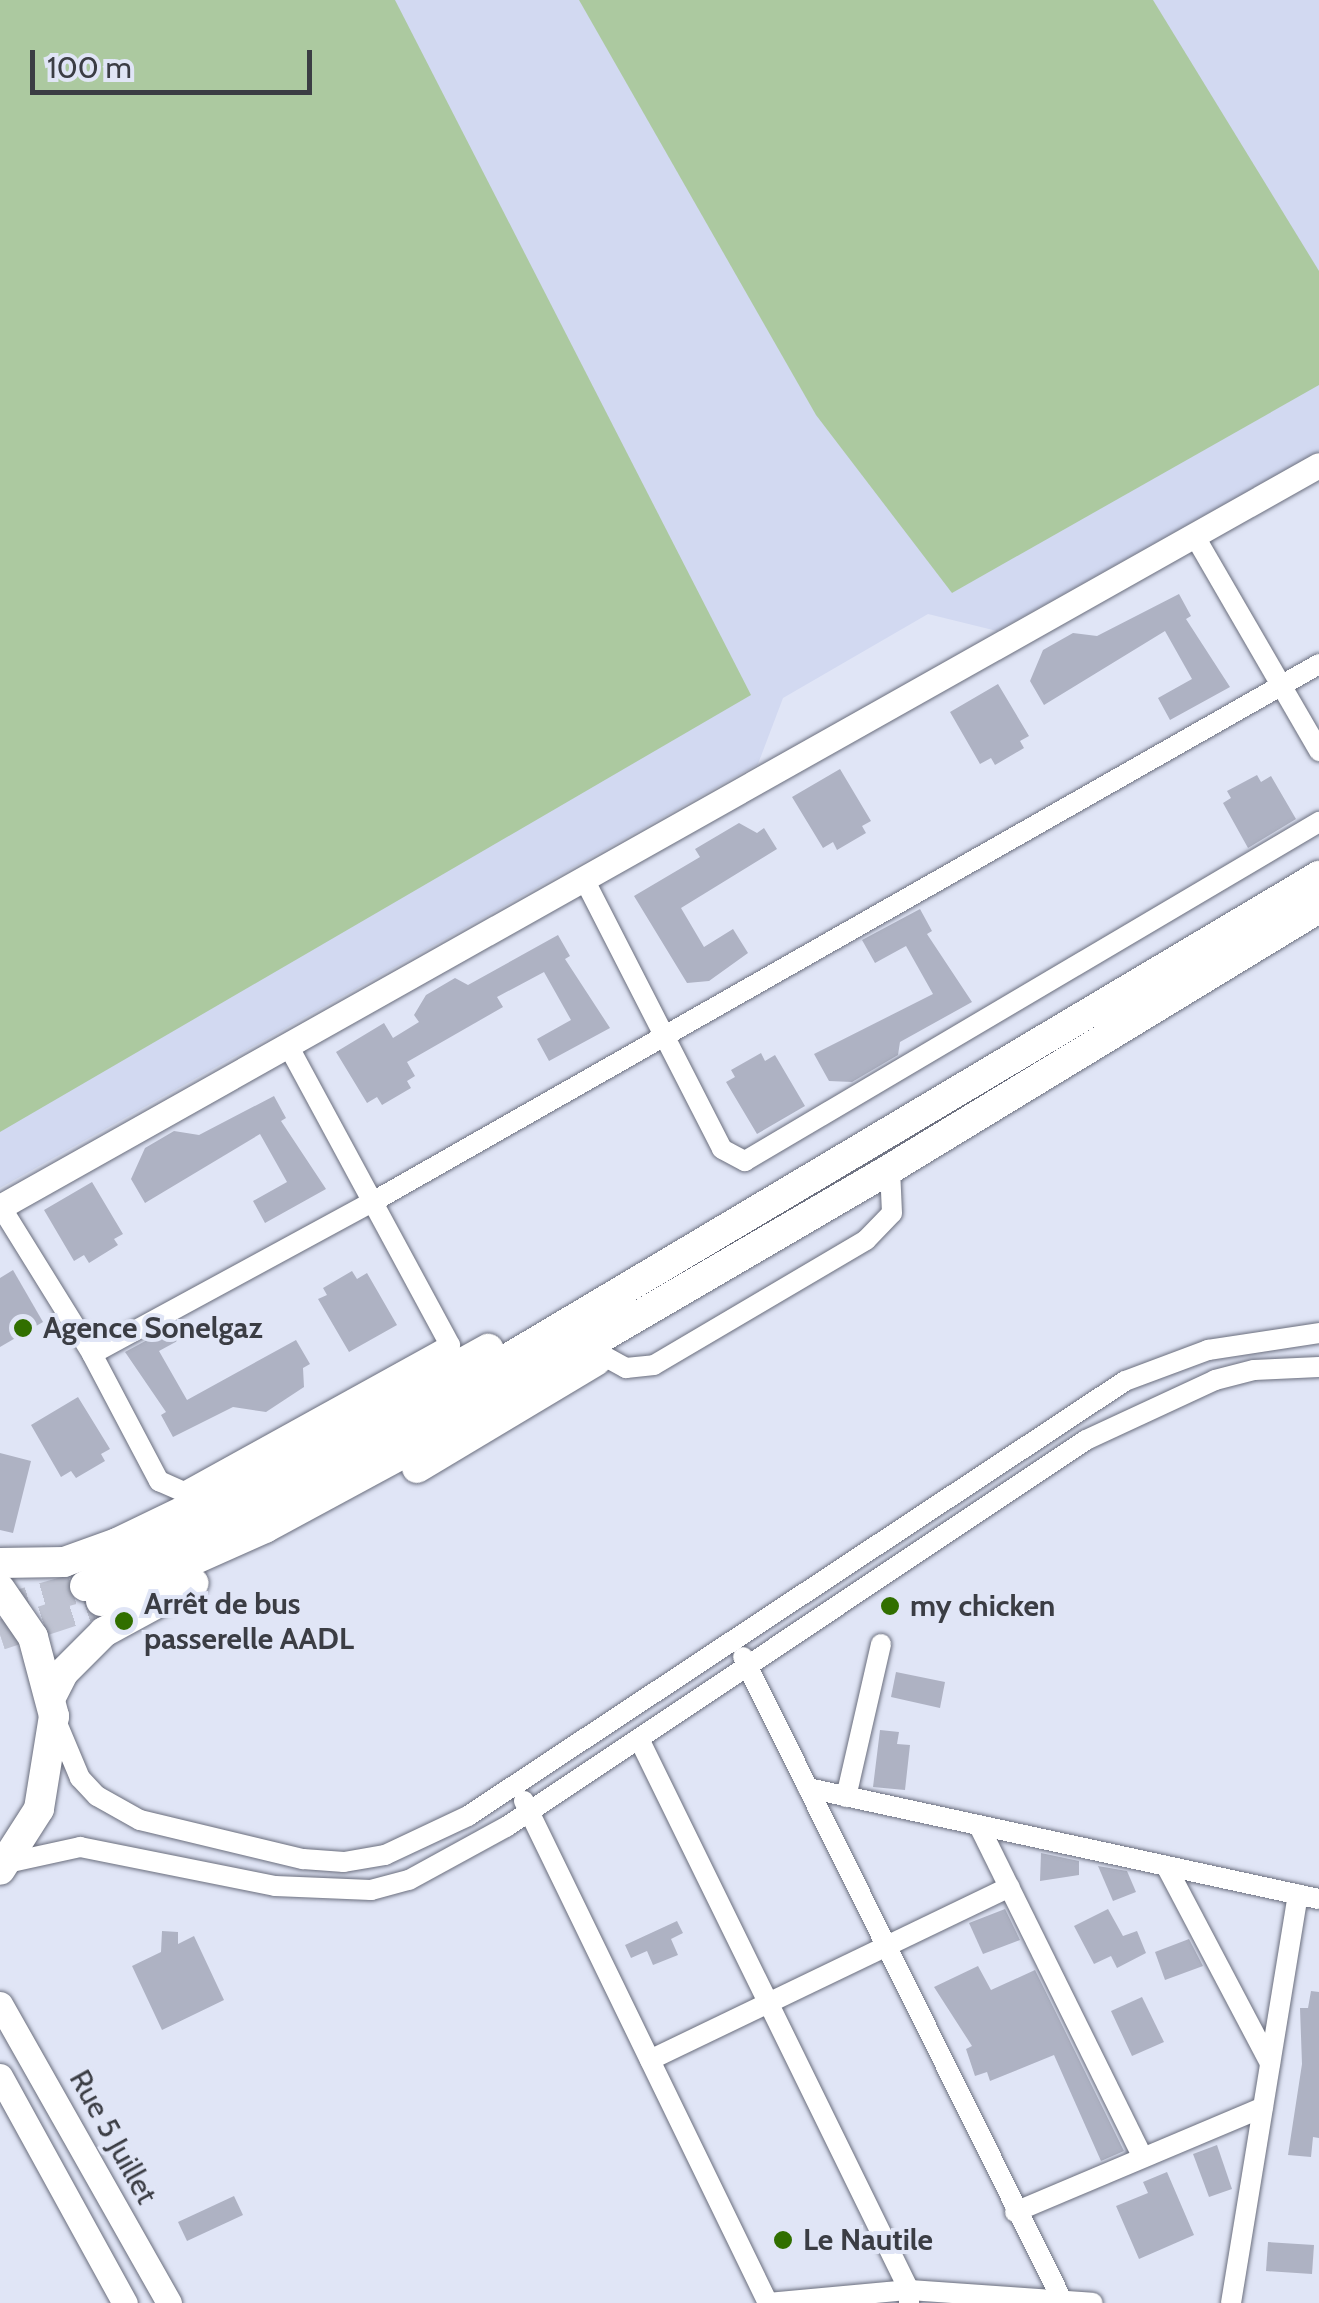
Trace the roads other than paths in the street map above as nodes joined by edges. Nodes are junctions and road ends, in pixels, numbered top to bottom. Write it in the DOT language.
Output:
graph roads {
  1 [pos="1319,465"];
  2 [pos="1194,535"];
  3 [pos="1319,664"];
  4 [pos="1280,686"];
  5 [pos="1319,752"];
  6 [pos="1319,822"];
  7 [pos="1319,876"];
  8 [pos="584,879"];
  9 [pos="1319,908"];
  10 [pos="666,1035"];
  11 [pos="288,1045"];
  12 [pos="890,1169"];
  13 [pos="794,1187"];
  14 [pos="376,1200"];
  15 [pos="0,1207"];
  16 [pos="709,1274"];
  17 [pos="1319,1333"];
  18 [pos="92,1354"];
  19 [pos="604,1356"];
  20 [pos="1319,1367"];
  21 [pos="0,1563"];
  22 [pos="0,1589"];
  23 [pos="732,1640"];
  24 [pos="881,1644"];
  25 [pos="748,1666"];
  26 [pos="53,1705"];
  27 [pos="638,1738"];
  28 [pos="514,1784"];
  29 [pos="808,1788"];
  30 [pos="846,1797"];
  31 [pos="530,1811"];
  32 [pos="980,1826"];
  33 [pos="1166,1866"];
  34 [pos="4,1867"];
  35 [pos="1010,1887"];
  36 [pos="1308,1896"];
  37 [pos="887,1950"];
  38 [pos="0,2004"];
  39 [pos="770,2006"];
  40 [pos="650,2060"];
  41 [pos="1270,2063"];
  42 [pos="0,2076"];
  43 [pos="1263,2107"];
  44 [pos="1142,2156"];
  45 [pos="1015,2212"];
  46 [pos="909,2296"];
  47 [pos="1062,2300"];
  48 [pos="125,2303"];
  49 [pos="169,2303"];
  50 [pos="768,2303"];
  51 [pos="1093,2303"];
  52 [pos="1231,2303"];
  1 -- 2 [label="main road"];
  2 -- 4 [label="street"];
  2 -- 8 [label="main road"];
  3 -- 4 [label="street"];
  4 -- 5 [label="street"];
  4 -- 10 [label="street"];
  6 -- 10 [label="street"];
  7 -- 13 [label="highway"];
  8 -- 10 [label="street"];
  8 -- 11 [label="main road"];
  9 -- 12 [label="highway"];
  10 -- 14 [label="street"];
  11 -- 14 [label="street"];
  11 -- 15 [label="main road"];
  12 -- 16 [label="highway"];
  12 -- 19 [label="street"];
  13 -- 16 [label="highway"];
  13 -- 21 [label="highway"];
  14 -- 18 [label="street"];
  14 -- 18 [label="street"];
  15 -- 18 [label="street"];
  16 -- 19 [label="highway"];
  17 -- 23 [label="street"];
  19 -- 26 [label="highway"];
  20 -- 25 [label="street"];
  22 -- 26 [label="highway"];
  23 -- 25 [label="street"];
  23 -- 28 [label="street"];
  24 -- 30 [label="street"];
  25 -- 27 [label="street"];
  25 -- 29 [label="street"];
  26 -- 28 [label="street"];
  26 -- 34 [label="highway"];
  27 -- 31 [label="street"];
  27 -- 39 [label="street"];
  28 -- 31 [label="street"];
  29 -- 30 [label="street"];
  29 -- 37 [label="street"];
  30 -- 32 [label="street"];
  31 -- 34 [label="street"];
  31 -- 40 [label="street"];
  32 -- 33 [label="street"];
  32 -- 35 [label="street"];
  33 -- 36 [label="street"];
  33 -- 41 [label="street"];
  35 -- 37 [label="street"];
  35 -- 44 [label="street"];
  36 -- 41 [label="street"];
  37 -- 39 [label="street"];
  37 -- 45 [label="street"];
  38 -- 49 [label="main road, Rue 5 Juillet"];
  39 -- 40 [label="street"];
  39 -- 46 [label="street"];
  40 -- 50 [label="street"];
  41 -- 43 [label="street"];
  42 -- 48 [label="main road"];
  43 -- 44 [label="street"];
  43 -- 52 [label="street"];
  44 -- 45 [label="street"];
  45 -- 47 [label="street"];
  46 -- 47 [label="street"];
  46 -- 50 [label="street"];
  47 -- 51 [label="street"];
}
